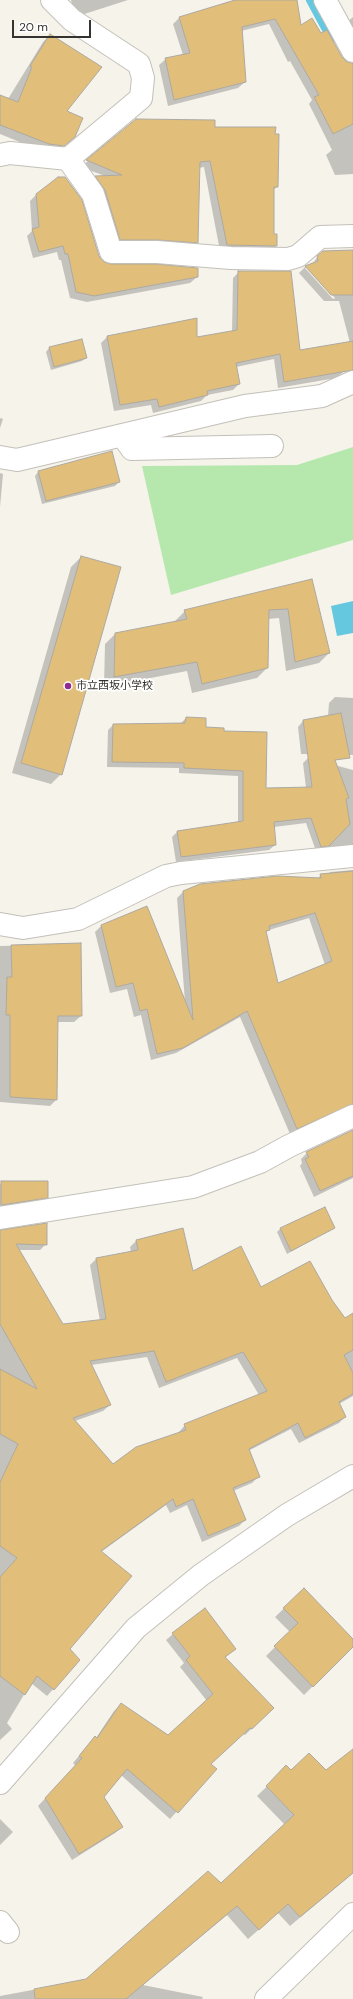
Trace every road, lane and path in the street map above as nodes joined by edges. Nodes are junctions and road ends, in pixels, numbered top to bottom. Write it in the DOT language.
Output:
graph roads {
  1 [pos="52,0"];
  2 [pos="324,0"];
  3 [pos="353,51"];
  4 [pos="0,155"];
  5 [pos="68,159"];
  6 [pos="353,236"];
  7 [pos="353,382"];
  8 [pos="122,435"];
  9 [pos="272,446"];
  10 [pos="0,457"];
  11 [pos="353,856"];
  12 [pos="0,924"];
  13 [pos="353,1116"];
  14 [pos="0,1218"];
  15 [pos="353,1476"];
  16 [pos="0,1783"];
  17 [pos="353,1914"];
  18 [pos="266,1999"];
  1 -- 5 [label="street"];
  2 -- 3 [label="street"];
  4 -- 5 [label="street"];
  5 -- 6 [label="street"];
  7 -- 8 [label="street"];
  8 -- 9 [label="street"];
  8 -- 10 [label="street"];
  11 -- 12 [label="street"];
  13 -- 14 [label="street"];
  15 -- 16 [label="street"];
  17 -- 18 [label="street"];
}
